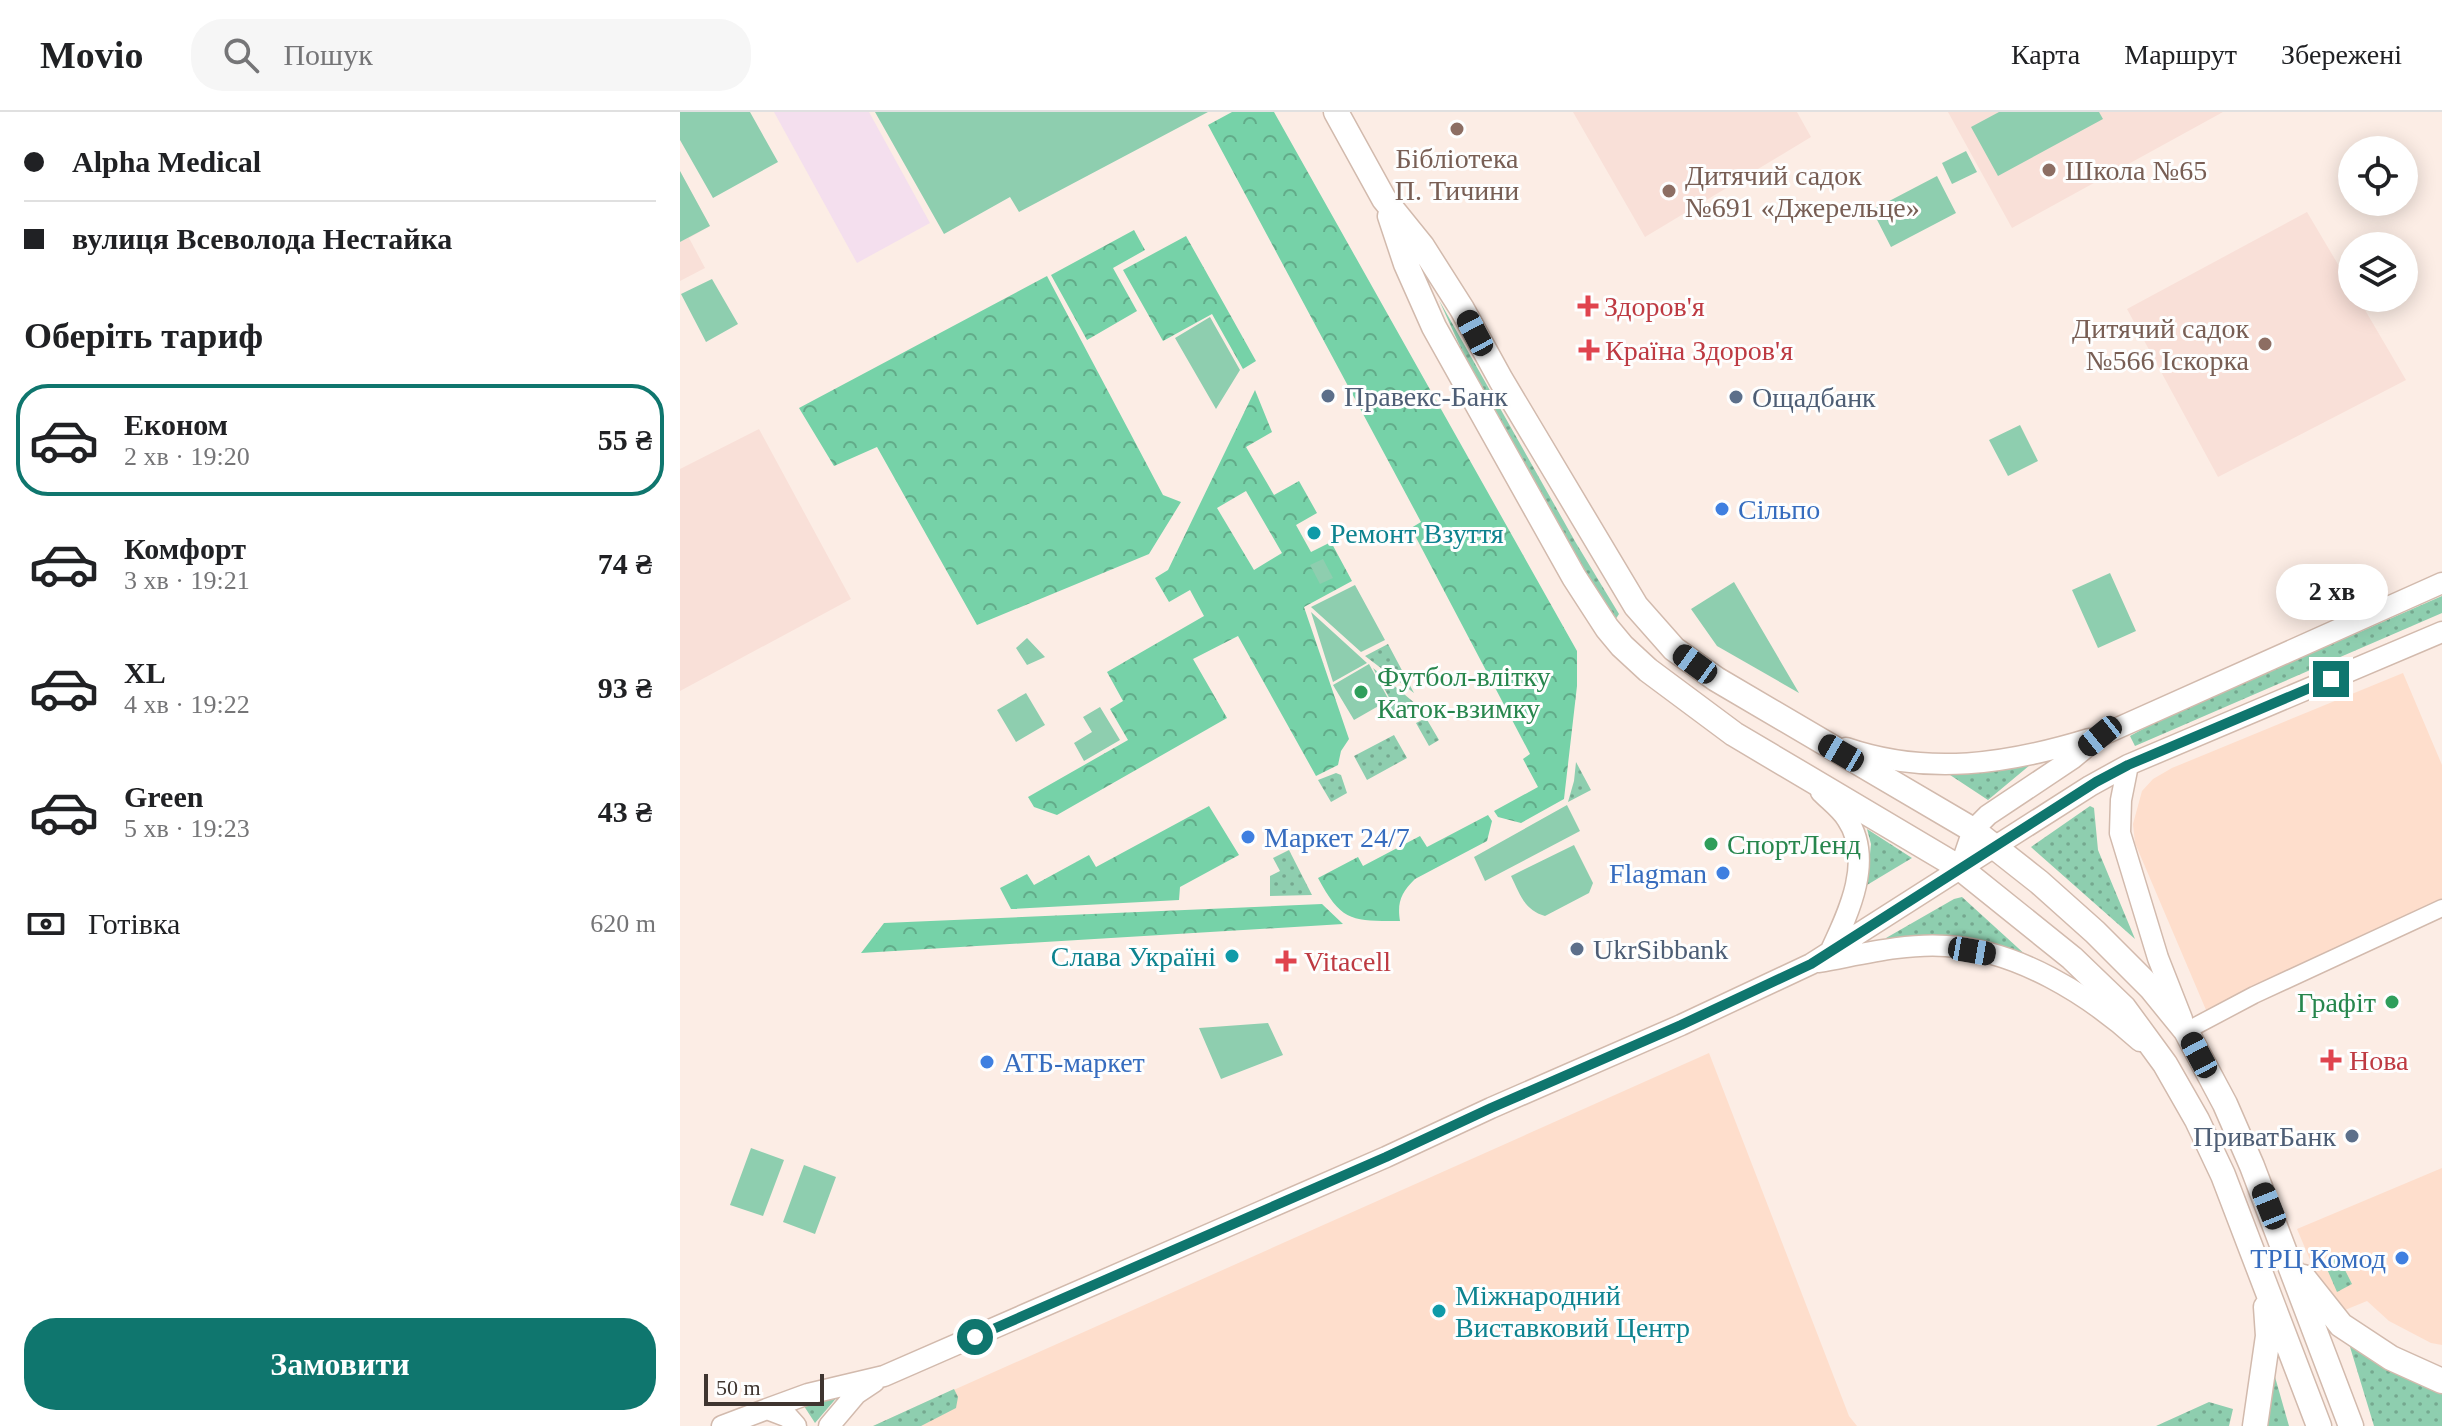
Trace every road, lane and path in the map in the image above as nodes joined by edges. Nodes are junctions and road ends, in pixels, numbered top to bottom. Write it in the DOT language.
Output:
graph roads {
  1 [pos="1336,112"];
  2 [pos="1384,199"];
  3 [pos="2442,583"];
  4 [pos="2442,632"];
  5 [pos="2100,736"];
  6 [pos="1814,737"];
  7 [pos="2128,765"];
  8 [pos="1813,783"];
  9 [pos="1973,830"];
  10 [pos="1995,847"];
  11 [pos="1960,868"];
  12 [pos="2442,908"];
  13 [pos="1831,951"];
  14 [pos="1811,964"];
  15 [pos="2186,1031"];
  16 [pos="2165,1064"];
  17 [pos="2287,1257"];
  18 [pos="2266,1284"];
  19 [pos="884,1376"];
  20 [pos="2442,1381"];
  21 [pos="767,1409"];
  22 [pos="722,1426"];
  23 [pos="796,1426"];
  24 [pos="829,1426"];
  25 [pos="2255,1426"];
  26 [pos="2319,1426"];
  27 [pos="2351,1426"];
  1 -- 2 [label="main road"];
  2 -- 6 [label="main road"];
  2 -- 8 [label="main road"];
  3 -- 5 [label="street"];
  4 -- 7 [label="street"];
  5 -- 6 [label="street"];
  5 -- 9 [label="street"];
  6 -- 9 [label="main road"];
  7 -- 10 [label="street"];
  7 -- 15 [label="street"];
  8 -- 11 [label="main road"];
  8 -- 13 [label="street"];
  9 -- 10 [label="main road"];
  9 -- 11 [label="street"];
  10 -- 11 [label="street"];
  10 -- 15 [label="main road"];
  11 -- 13 [label="street"];
  11 -- 16 [label="main road"];
  12 -- 15 [label="street"];
  13 -- 14 [label="street"];
  14 -- 16 [label="street"];
  14 -- 19 [label="street"];
  15 -- 17 [label="main road"];
  16 -- 18 [label="main road"];
  17 -- 20 [label="main road"];
  17 -- 27 [label="main road"];
  18 -- 25 [label="main road"];
  18 -- 26 [label="main road"];
  19 -- 21 [label="street"];
  19 -- 24 [label="street"];
  21 -- 22 [label="street"];
  21 -- 23 [label="street"];
}
